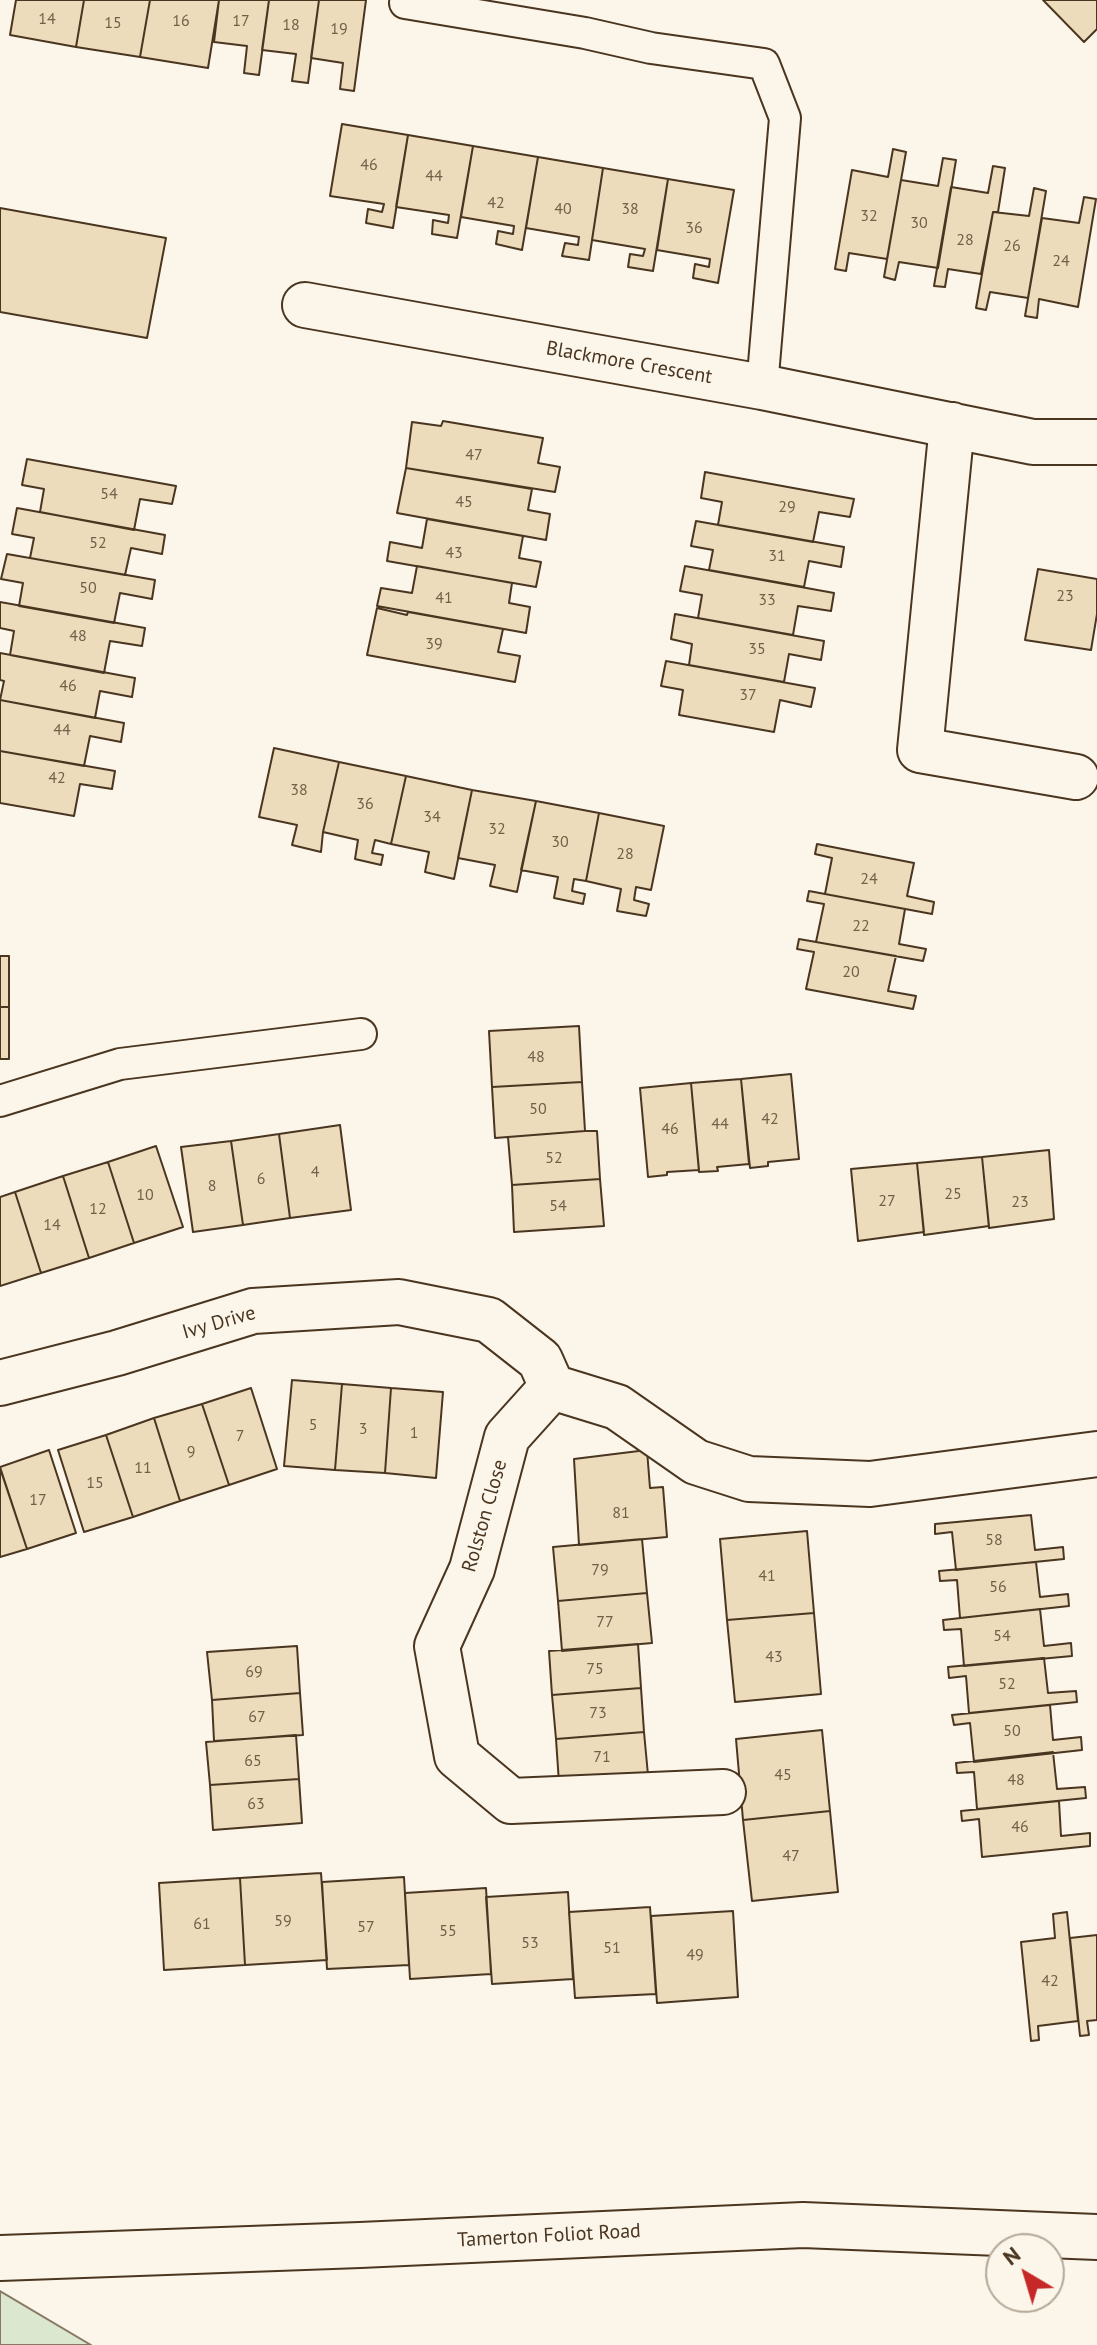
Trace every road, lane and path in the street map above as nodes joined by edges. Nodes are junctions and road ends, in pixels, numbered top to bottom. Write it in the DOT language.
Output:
graph roads {
  1 [pos="405,3"];
  2 [pos="305,305"];
  3 [pos="762,387"];
  4 [pos="952,425"];
  5 [pos="1097,442"];
  6 [pos="1076,777"];
  7 [pos="361,1034"];
  8 [pos="0,1101"];
  9 [pos="0,1383"];
  10 [pos="552,1387"];
  11 [pos="1097,1454"];
  12 [pos="723,1792"];
  13 [pos="1097,2237"];
  14 [pos="0,2258"];
  1 -- 3 [label="lane"];
  2 -- 3 [label="street, Blackmore Crescent"];
  3 -- 4 [label="street, Blackmore Crescent"];
  4 -- 5 [label="street, Blackmore Crescent"];
  4 -- 6 [label="street"];
  7 -- 8 [label="lane"];
  9 -- 10 [label="street, Ivy Drive"];
  10 -- 11 [label="street"];
  10 -- 12 [label="street, Rolston Close"];
  13 -- 14 [label="street, Tamerton Foliot Road"];
}
